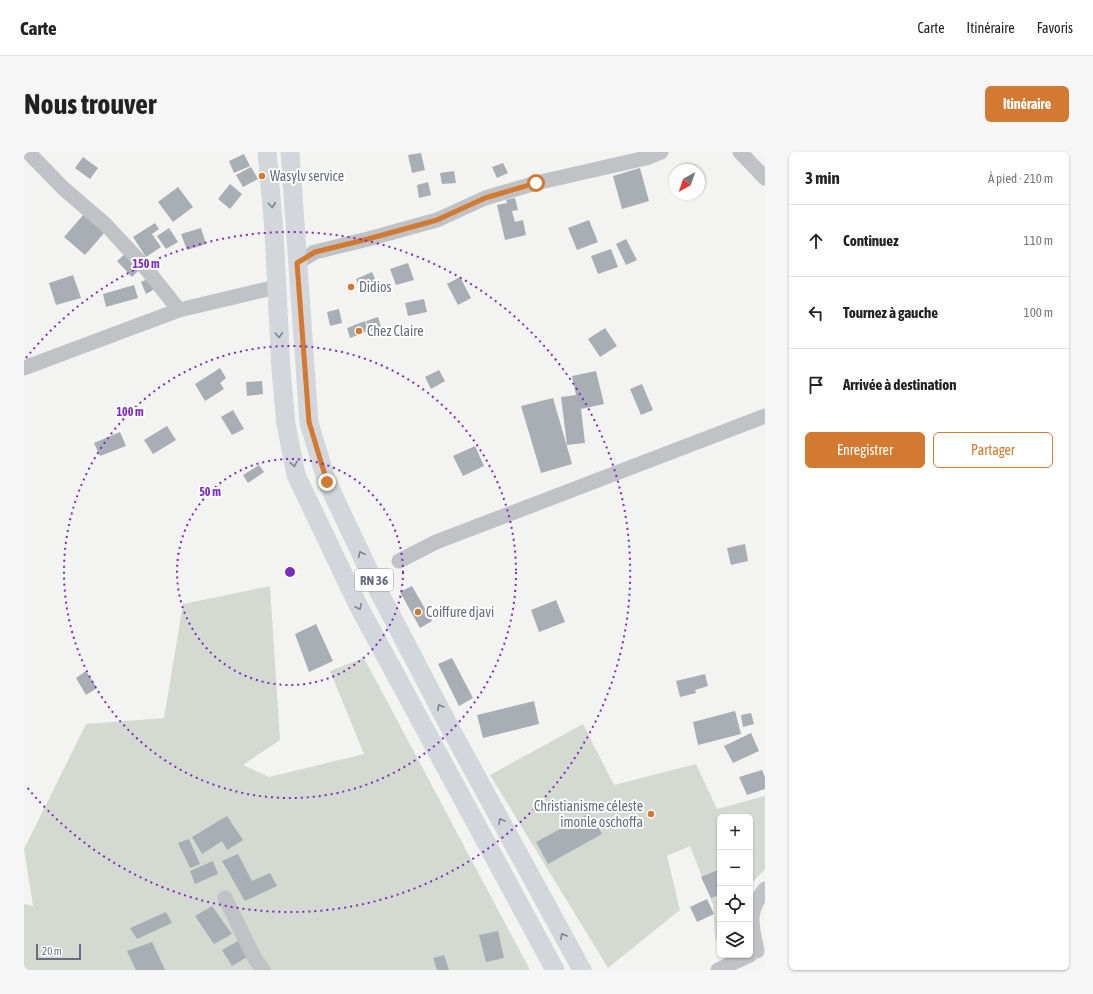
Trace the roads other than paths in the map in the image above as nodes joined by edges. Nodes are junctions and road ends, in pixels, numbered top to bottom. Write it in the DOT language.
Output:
graph roads {
  1 [pos="28,152"];
  2 [pos="267,152"];
  3 [pos="290,152"];
  4 [pos="661,152"];
  5 [pos="740,152"];
  6 [pos="765,178"];
  7 [pos="297,263"];
  8 [pos="276,287"];
  9 [pos="179,310"];
  10 [pos="24,368"];
  11 [pos="765,416"];
  12 [pos="399,561"];
  13 [pos="765,889"];
  14 [pos="225,898"];
  15 [pos="756,952"];
  16 [pos="263,970"];
  17 [pos="555,970"];
  18 [pos="582,970"];
  19 [pos="718,970"];
  1 -- 9 [label="street"];
  2 -- 8 [label="main road, RN 36, one-way"];
  3 -- 7 [label="main road, RN 36"];
  4 -- 7 [label="street"];
  5 -- 6 [label="street"];
  18 -- 7 [label="main road, RN 36, one-way"];
  8 -- 9 [label="street"];
  8 -- 17 [label="main road, RN 36, one-way"];
  9 -- 10 [label="street"];
  11 -- 12 [label="street"];
  13 -- 15 [label="street"];
  14 -- 16 [label="street"];
  15 -- 19 [label="street"];
}
